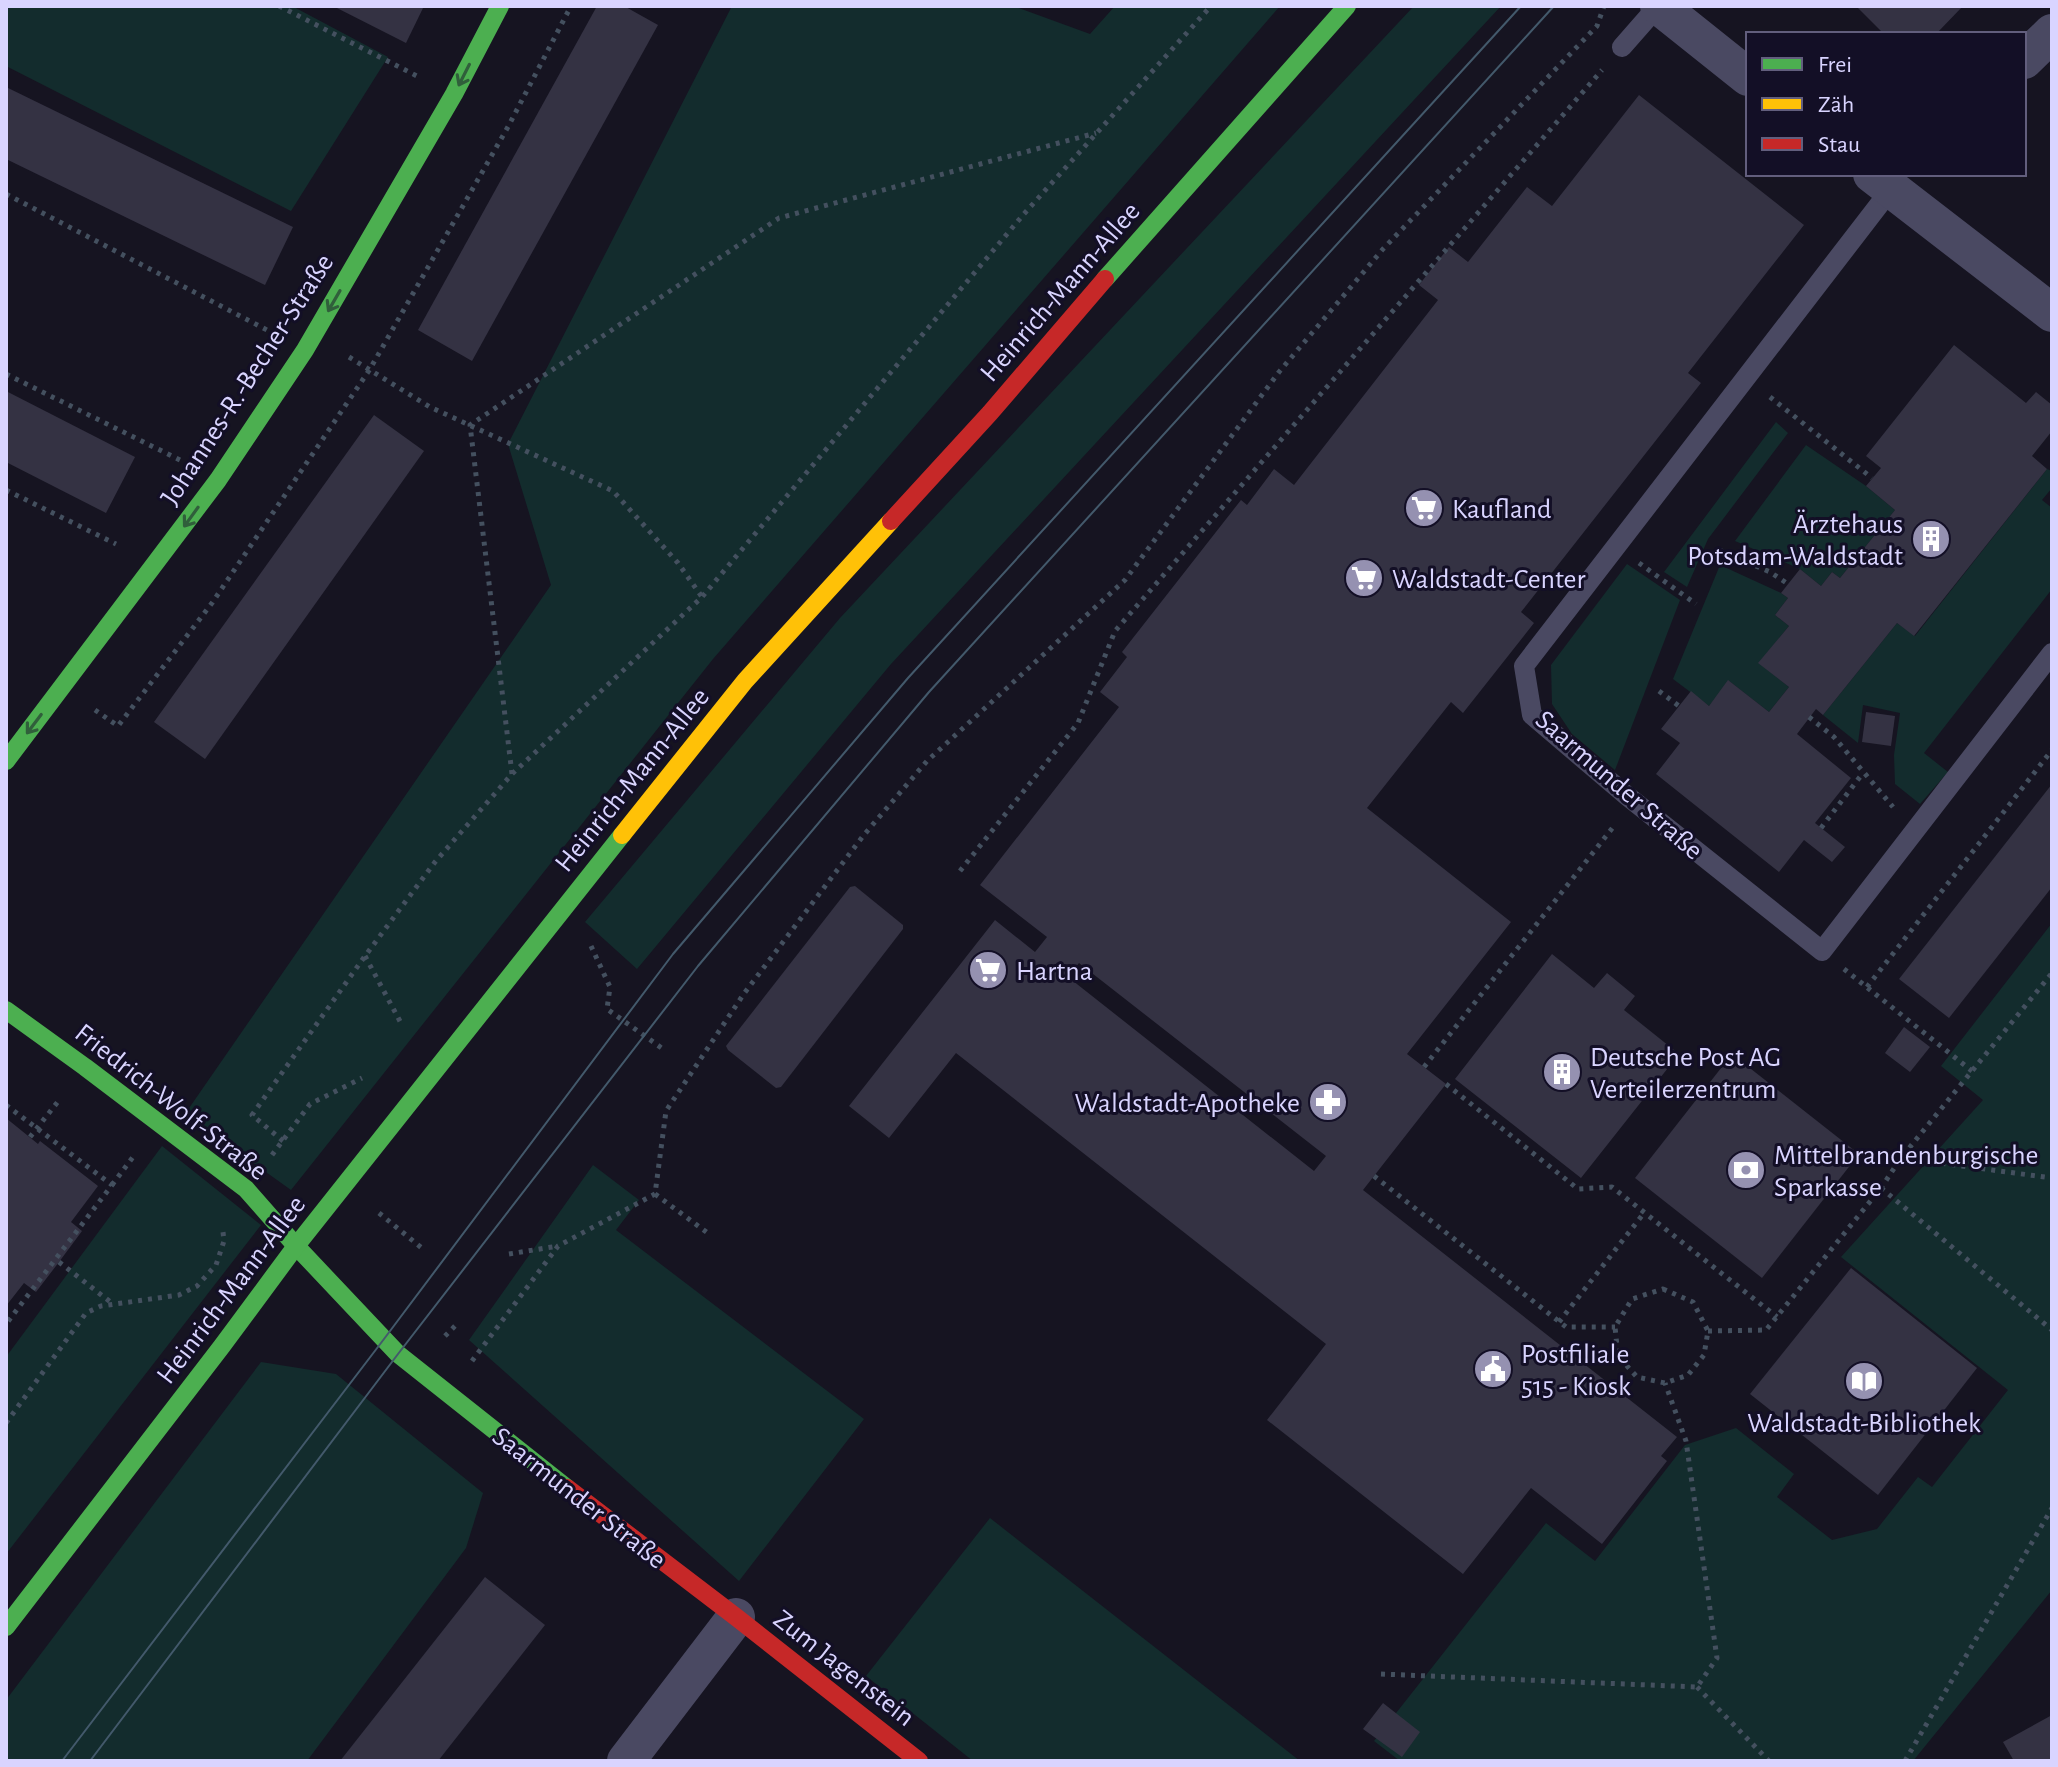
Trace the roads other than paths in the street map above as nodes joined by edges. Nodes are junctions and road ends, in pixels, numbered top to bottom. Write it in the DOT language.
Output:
graph roads {
  1 [pos="500,6"];
  2 [pos="1347,6"];
  3 [pos="1658,6"];
  4 [pos="2052,33"];
  5 [pos="1622,47"];
  6 [pos="2026,58"];
  7 [pos="1746,75"];
  8 [pos="1890,179"];
  9 [pos="2052,313"];
  10 [pos="2052,653"];
  11 [pos="6,761"];
  12 [pos="6,1010"];
  13 [pos="296,1246"];
  14 [pos="736,1617"];
  15 [pos="6,1627"];
  16 [pos="626,1761"];
  17 [pos="919,1761"];
  1 -- 11 [label="street, Johannes-R.-Becher-Straße, one-way"];
  2 -- 13 [label="street, Heinrich-Mann-Allee"];
  3 -- 5 [label="lane"];
  3 -- 7 [label="street"];
  4 -- 6 [label="street"];
  8 -- 9 [label="street"];
  8 -- 10 [label="lane, Saarmunder Straße"];
  12 -- 13 [label="street, Friedrich-Wolf-Straße"];
  13 -- 14 [label="street, Saarmunder Straße"];
  13 -- 15 [label="street, Heinrich-Mann-Allee"];
  14 -- 16 [label="street"];
  14 -- 17 [label="street, Zum Jagenstein"];
}
